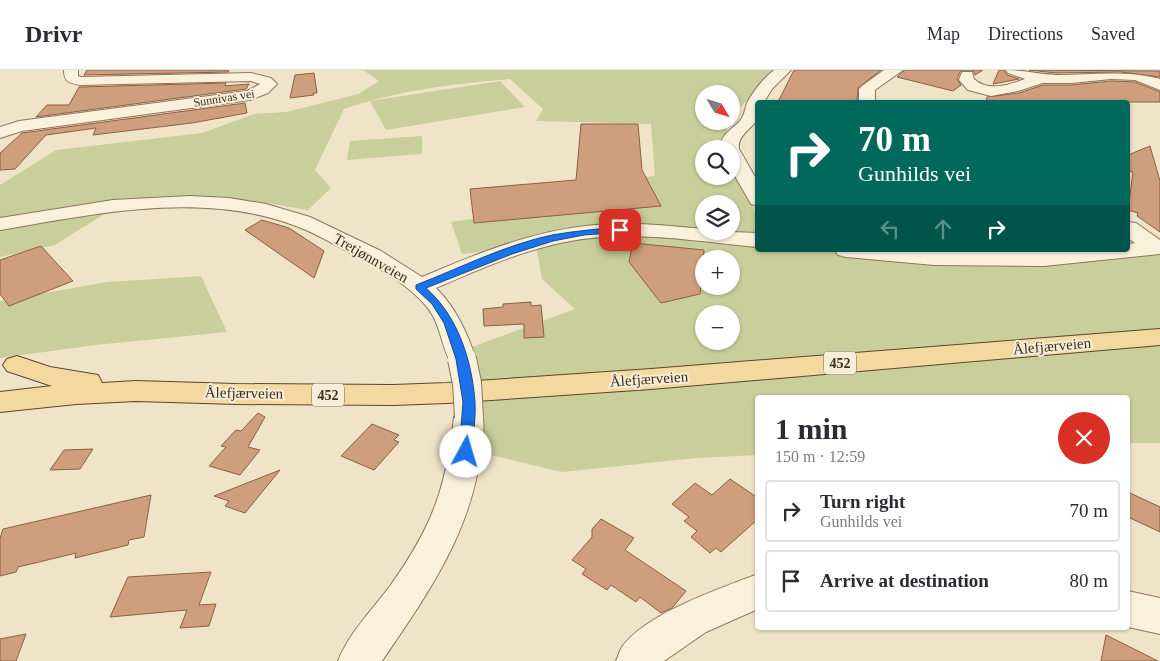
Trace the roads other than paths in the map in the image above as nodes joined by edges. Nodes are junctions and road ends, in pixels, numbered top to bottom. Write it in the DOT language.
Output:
graph roads {
  1 [pos="71,70"];
  2 [pos="784,70"];
  3 [pos="896,70"];
  4 [pos="1013,70"];
  5 [pos="1127,72"];
  6 [pos="967,75"];
  7 [pos="1040,78"];
  8 [pos="1160,85"];
  9 [pos="757,100"];
  10 [pos="866,100"];
  11 [pos="755,105"];
  12 [pos="0,133"];
  13 [pos="731,140"];
  14 [pos="740,167"];
  15 [pos="755,194"];
  16 [pos="0,224"];
  17 [pos="1130,229"];
  18 [pos="755,240"];
  19 [pos="1158,247"];
  20 [pos="1130,251"];
  21 [pos="868,252"];
  22 [pos="1120,252"];
  23 [pos="419,287"];
  24 [pos="1160,337"];
  25 [pos="8,362"];
  26 [pos="136,391"];
  27 [pos="0,396"];
  28 [pos="0,402"];
  29 [pos="755,592"];
  30 [pos="1130,609"];
  31 [pos="1160,616"];
  32 [pos="358,661"];
  33 [pos="636,661"];
  1 -- 12 [label="street, Sunnivas vei"];
  2 -- 9 [label="street"];
  3 -- 10 [label="street"];
  4 -- 7 [label="street"];
  5 -- 7 [label="street"];
  5 -- 8 [label="street"];
  6 -- 7 [label="street"];
  11 -- 13 [label="street"];
  14 -- 15 [label="street"];
  16 -- 23 [label="street, Tretjønnveien"];
  17 -- 19 [label="street"];
  18 -- 23 [label="street"];
  19 -- 20 [label="street"];
  21 -- 22 [label="street"];
  23 -- 32 [label="street, Tretjønnveien, bridge"];
  24 -- 26 [label="main road, Ålefjærveien / 452"];
  25 -- 26 [label="main road, Ålefjærveien / 452"];
  25 -- 27 [label="main road, 452"];
  26 -- 28 [label="main road, Ålefjærveien / 452"];
  29 -- 33 [label="street"];
  30 -- 31 [label="street"];
}
